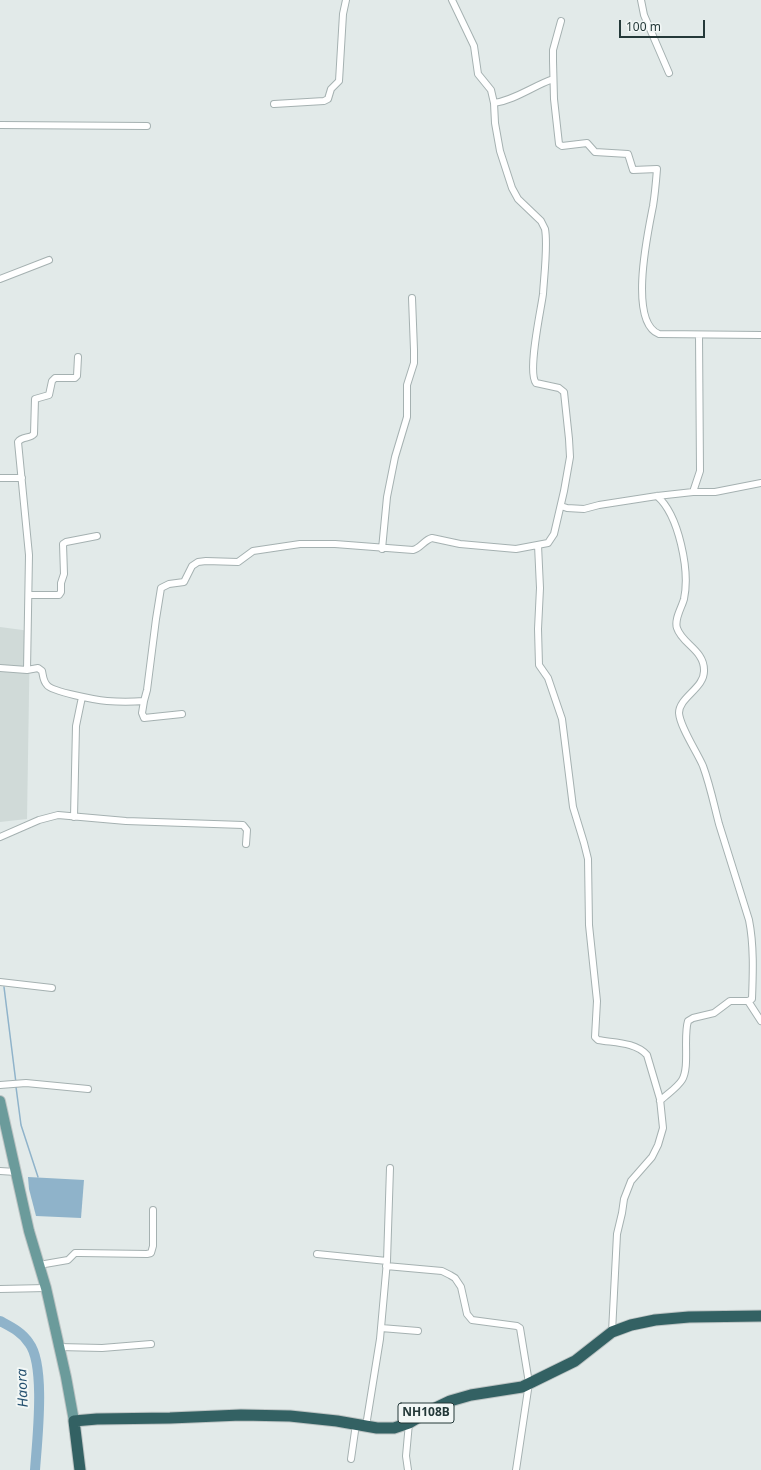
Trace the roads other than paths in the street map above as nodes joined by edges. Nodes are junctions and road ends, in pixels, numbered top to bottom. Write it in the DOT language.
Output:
graph roads {
  1 [pos="346,0"];
  2 [pos="452,0"];
  3 [pos="641,0"];
  4 [pos="561,21"];
  5 [pos="669,73"];
  6 [pos="553,79"];
  7 [pos="494,103"];
  8 [pos="274,104"];
  9 [pos="0,125"];
  10 [pos="147,126"];
  11 [pos="49,260"];
  12 [pos="0,279"];
  13 [pos="412,298"];
  14 [pos="699,335"];
  15 [pos="761,335"];
  16 [pos="78,357"];
  17 [pos="0,478"];
  18 [pos="22,478"];
  19 [pos="761,483"];
  20 [pos="693,492"];
  21 [pos="658,496"];
  22 [pos="561,506"];
  23 [pos="97,536"];
  24 [pos="538,546"];
  25 [pos="382,549"];
  26 [pos="29,595"];
  27 [pos="0,668"];
  28 [pos="27,670"];
  29 [pos="82,697"];
  30 [pos="144,701"];
  31 [pos="182,714"];
  32 [pos="74,817"];
  33 [pos="0,837"];
  34 [pos="246,844"];
  35 [pos="0,982"];
  36 [pos="52,988"];
  37 [pos="748,1001"];
  38 [pos="761,1021"];
  39 [pos="0,1086"];
  40 [pos="88,1089"];
  41 [pos="0,1101"];
  42 [pos="660,1101"];
  43 [pos="390,1168"];
  44 [pos="0,1171"];
  45 [pos="16,1172"];
  46 [pos="154,1210"];
  47 [pos="317,1254"];
  48 [pos="386,1263"];
  49 [pos="39,1265"];
  50 [pos="46,1288"];
  51 [pos="0,1289"];
  52 [pos="761,1316"];
  53 [pos="381,1328"];
  54 [pos="418,1331"];
  55 [pos="612,1332"];
  56 [pos="151,1344"];
  57 [pos="59,1347"];
  58 [pos="529,1383"];
  59 [pos="74,1421"];
  60 [pos="409,1423"];
  61 [pos="361,1425"];
  62 [pos="351,1459"];
  63 [pos="80,1470"];
  64 [pos="408,1470"];
  65 [pos="516,1470"];
  1 -- 8 [label="street"];
  2 -- 7 [label="street"];
  3 -- 5 [label="street"];
  4 -- 6 [label="street"];
  6 -- 7 [label="street"];
  6 -- 14 [label="street"];
  7 -- 22 [label="street"];
  9 -- 10 [label="street"];
  11 -- 12 [label="street"];
  13 -- 25 [label="street"];
  14 -- 15 [label="street"];
  14 -- 20 [label="street"];
  16 -- 18 [label="street"];
  17 -- 18 [label="street"];
  18 -- 26 [label="street"];
  19 -- 20 [label="street"];
  20 -- 21 [label="street"];
  21 -- 22 [label="street"];
  21 -- 37 [label="street"];
  22 -- 24 [label="street"];
  23 -- 26 [label="street"];
  24 -- 25 [label="street"];
  24 -- 42 [label="street"];
  25 -- 30 [label="street"];
  26 -- 28 [label="street"];
  27 -- 28 [label="street"];
  28 -- 29 [label="street"];
  29 -- 30 [label="street"];
  29 -- 32 [label="street"];
  30 -- 31 [label="street"];
  32 -- 33 [label="street"];
  32 -- 34 [label="street"];
  35 -- 36 [label="street"];
  37 -- 38 [label="street"];
  37 -- 42 [label="street"];
  39 -- 40 [label="street"];
  41 -- 45 [label="main road"];
  42 -- 55 [label="street"];
  43 -- 48 [label="street"];
  44 -- 45 [label="street"];
  45 -- 49 [label="main road"];
  46 -- 49 [label="street"];
  47 -- 48 [label="street"];
  48 -- 53 [label="street"];
  48 -- 58 [label="street"];
  49 -- 50 [label="main road"];
  50 -- 51 [label="street"];
  50 -- 57 [label="main road"];
  52 -- 55 [label="highway, NH108B"];
  53 -- 54 [label="street"];
  53 -- 61 [label="street"];
  55 -- 58 [label="highway, NH108B"];
  56 -- 57 [label="street"];
  57 -- 59 [label="main road"];
  58 -- 60 [label="highway, NH108B"];
  58 -- 65 [label="street"];
  59 -- 61 [label="highway, NH108B"];
  59 -- 63 [label="highway"];
  60 -- 61 [label="highway, NH108B"];
  60 -- 64 [label="street"];
  61 -- 62 [label="street"];
}
